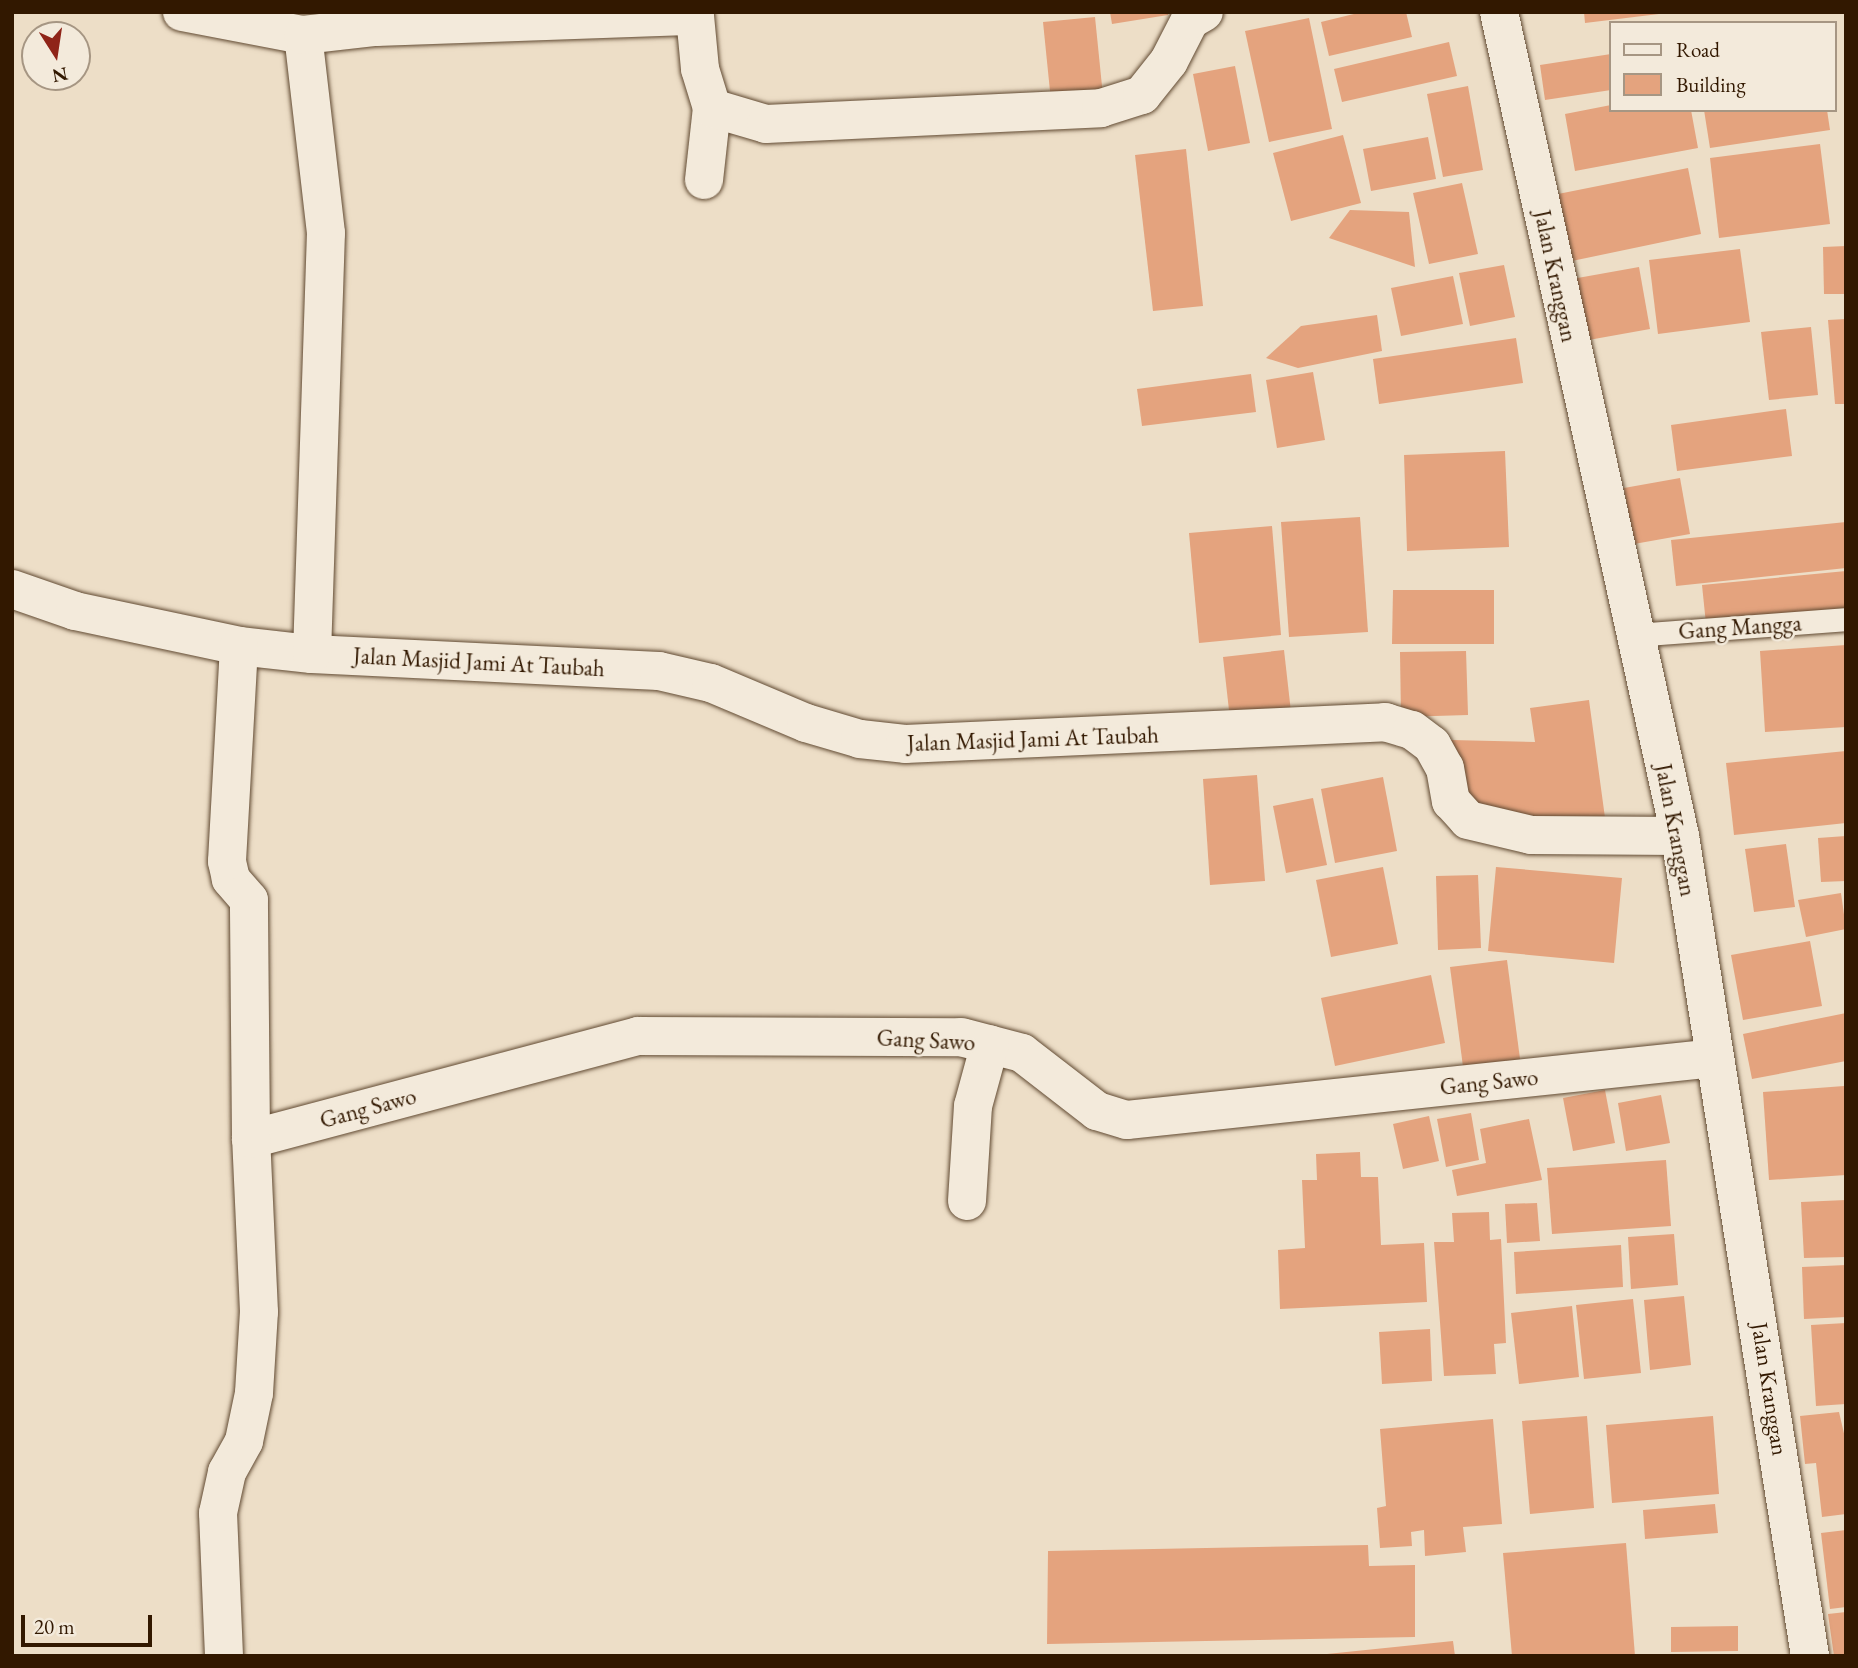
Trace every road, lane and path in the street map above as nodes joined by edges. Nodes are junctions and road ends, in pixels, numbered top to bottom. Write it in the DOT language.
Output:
graph roads {
  1 [pos="181,12"];
  2 [pos="1203,12"];
  3 [pos="1499,12"];
  4 [pos="695,14"];
  5 [pos="376,19"];
  6 [pos="303,35"];
  7 [pos="712,108"];
  8 [pos="704,180"];
  9 [pos="12,589"];
  10 [pos="1846,619"];
  11 [pos="1634,635"];
  12 [pos="239,646"];
  13 [pos="312,654"];
  14 [pos="1680,836"];
  15 [pos="990,1044"];
  16 [pos="1714,1058"];
  17 [pos="251,1139"];
  18 [pos="967,1201"];
  19 [pos="225,1656"];
  20 [pos="1810,1656"];
  1 -- 6 [label="street"];
  2 -- 7 [label="street"];
  3 -- 11 [label="street, Jalan Kranggan"];
  4 -- 5 [label="street"];
  4 -- 7 [label="street"];
  5 -- 6 [label="street"];
  6 -- 13 [label="street"];
  7 -- 8 [label="street"];
  9 -- 12 [label="street, Jalan Masjid Jami At Taubah"];
  10 -- 11 [label="lane, Gang Mangga"];
  11 -- 14 [label="street, Jalan Kranggan"];
  12 -- 13 [label="street, Jalan Masjid Jami At Taubah"];
  12 -- 17 [label="street"];
  13 -- 14 [label="street, Jalan Masjid Jami At Taubah"];
  14 -- 16 [label="street, Jalan Kranggan"];
  15 -- 16 [label="street, Gang Sawo"];
  15 -- 17 [label="street, Gang Sawo"];
  15 -- 18 [label="street"];
  16 -- 20 [label="street, Jalan Kranggan"];
  17 -- 19 [label="street"];
}
